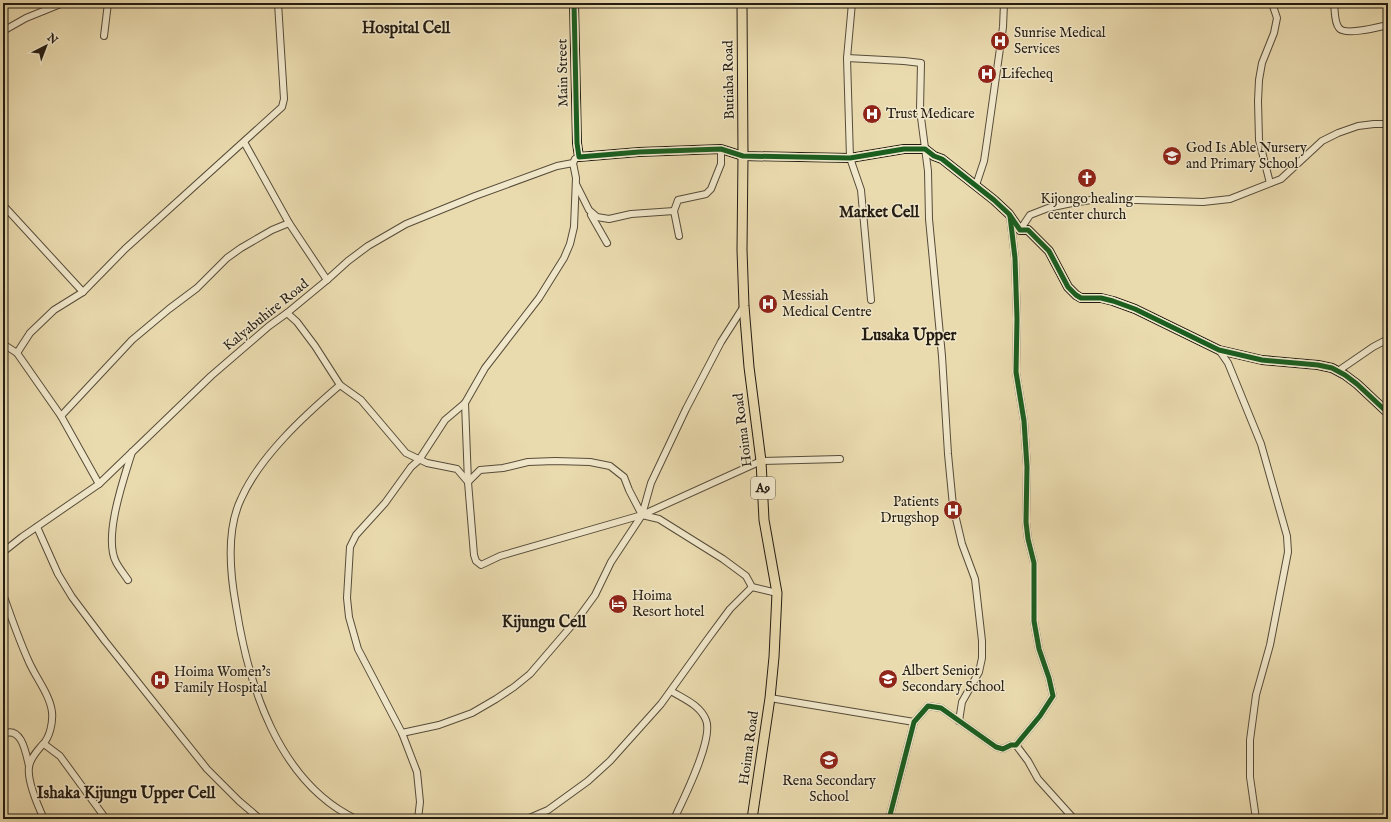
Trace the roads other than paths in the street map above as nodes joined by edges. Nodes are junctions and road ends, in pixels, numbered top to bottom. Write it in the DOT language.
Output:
graph roads {
  1 [pos="63,3"];
  2 [pos="108,3"];
  3 [pos="278,3"];
  4 [pos="574,3"];
  5 [pos="742,3"];
  6 [pos="852,3"];
  7 [pos="1004,3"];
  8 [pos="1272,3"];
  9 [pos="1334,3"];
  10 [pos="1388,25"];
  11 [pos="3,31"];
  12 [pos="104,36"];
  13 [pos="847,58"];
  14 [pos="1388,124"];
  15 [pos="244,142"];
  16 [pos="721,149"];
  17 [pos="925,149"];
  18 [pos="744,156"];
  19 [pos="850,158"];
  20 [pos="576,160"];
  21 [pos="576,182"];
  22 [pos="1270,183"];
  23 [pos="976,185"];
  24 [pos="3,205"];
  25 [pos="588,210"];
  26 [pos="674,211"];
  27 [pos="1010,214"];
  28 [pos="289,223"];
  29 [pos="1020,230"];
  30 [pos="678,236"];
  31 [pos="607,243"];
  32 [pos="327,280"];
  33 [pos="83,292"];
  34 [pos="871,300"];
  35 [pos="744,306"];
  36 [pos="288,313"];
  37 [pos="1388,339"];
  38 [pos="3,344"];
  39 [pos="1219,350"];
  40 [pos="17,353"];
  41 [pos="1338,372"];
  42 [pos="340,385"];
  43 [pos="465,403"];
  44 [pos="1388,413"];
  45 [pos="61,416"];
  46 [pos="133,450"];
  47 [pos="840,459"];
  48 [pos="418,460"];
  49 [pos="762,461"];
  50 [pos="468,482"];
  51 [pos="99,484"];
  52 [pos="642,515"];
  53 [pos="37,527"];
  54 [pos="3,552"];
  55 [pos="128,580"];
  56 [pos="752,587"];
  57 [pos="777,593"];
  58 [pos="3,594"];
  59 [pos="671,691"];
  60 [pos="770,698"];
  61 [pos="959,721"];
  62 [pos="914,722"];
  63 [pos="402,733"];
  64 [pos="3,734"];
  65 [pos="44,744"];
  66 [pos="1016,745"];
  67 [pos="29,766"];
  68 [pos="256,818"];
  69 [pos="44,819"];
  70 [pos="106,819"];
  71 [pos="356,819"];
  72 [pos="418,819"];
  73 [pos="527,819"];
  74 [pos="674,819"];
  75 [pos="752,819"];
  76 [pos="889,819"];
  77 [pos="1074,819"];
  78 [pos="1256,819"];
  1 -- 11 [label="street"];
  2 -- 12 [label="street"];
  3 -- 15 [label="street"];
  4 -- 20 [label="street, Main Street"];
  5 -- 18 [label="main road, Butiaba Road"];
  6 -- 13 [label="street"];
  7 -- 23 [label="street"];
  8 -- 22 [label="street"];
  9 -- 10 [label="street"];
  13 -- 17 [label="street"];
  13 -- 19 [label="street"];
  14 -- 22 [label="street"];
  15 -- 28 [label="street"];
  15 -- 33 [label="street"];
  16 -- 18 [label="street"];
  16 -- 20 [label="street"];
  16 -- 26 [label="street"];
  17 -- 19 [label="street"];
  17 -- 23 [label="street"];
  17 -- 61 [label="street"];
  18 -- 19 [label="street"];
  18 -- 35 [label="main road, Hoima Road / A9"];
  19 -- 34 [label="street"];
  20 -- 21 [label="street"];
  20 -- 32 [label="street, Kalyabuhire Road"];
  21 -- 25 [label="street"];
  21 -- 43 [label="street"];
  22 -- 29 [label="street"];
  23 -- 27 [label="street"];
  24 -- 33 [label="street"];
  25 -- 26 [label="street"];
  25 -- 31 [label="street"];
  26 -- 30 [label="street"];
  27 -- 29 [label="street"];
  27 -- 66 [label="street"];
  28 -- 32 [label="street"];
  28 -- 45 [label="street"];
  29 -- 39 [label="street"];
  32 -- 36 [label="street, Kalyabuhire Road"];
  33 -- 40 [label="street"];
  35 -- 49 [label="main road, Hoima Road / A9"];
  35 -- 52 [label="street"];
  36 -- 42 [label="street"];
  36 -- 46 [label="street, Kalyabuhire Road"];
  37 -- 41 [label="street"];
  38 -- 40 [label="street"];
  39 -- 41 [label="street"];
  39 -- 78 [label="street"];
  40 -- 45 [label="street"];
  41 -- 44 [label="street"];
  42 -- 48 [label="street"];
  42 -- 71 [label="street"];
  43 -- 48 [label="street"];
  43 -- 50 [label="street"];
  45 -- 51 [label="street"];
  46 -- 51 [label="street, Kalyabuhire Road"];
  46 -- 55 [label="street"];
  47 -- 49 [label="street"];
  48 -- 50 [label="street"];
  48 -- 63 [label="street"];
  49 -- 52 [label="street"];
  49 -- 57 [label="main road, Hoima Road / A9"];
  50 -- 52 [label="street"];
  50 -- 52 [label="street"];
  51 -- 53 [label="street, Kalyabuhire Road"];
  52 -- 56 [label="street"];
  52 -- 63 [label="street"];
  53 -- 54 [label="street, Kalyabuhire Road"];
  53 -- 68 [label="street"];
  56 -- 57 [label="street"];
  56 -- 59 [label="street"];
  57 -- 60 [label="main road, Hoima Road / A9"];
  58 -- 65 [label="street"];
  59 -- 73 [label="street"];
  59 -- 74 [label="street"];
  60 -- 62 [label="street"];
  60 -- 75 [label="main road, Hoima Road / A9"];
  61 -- 62 [label="street"];
  61 -- 66 [label="street"];
  62 -- 76 [label="street"];
  63 -- 72 [label="street"];
  64 -- 67 [label="street"];
  65 -- 67 [label="street"];
  65 -- 70 [label="street"];
  66 -- 77 [label="street"];
  67 -- 69 [label="street"];
}
